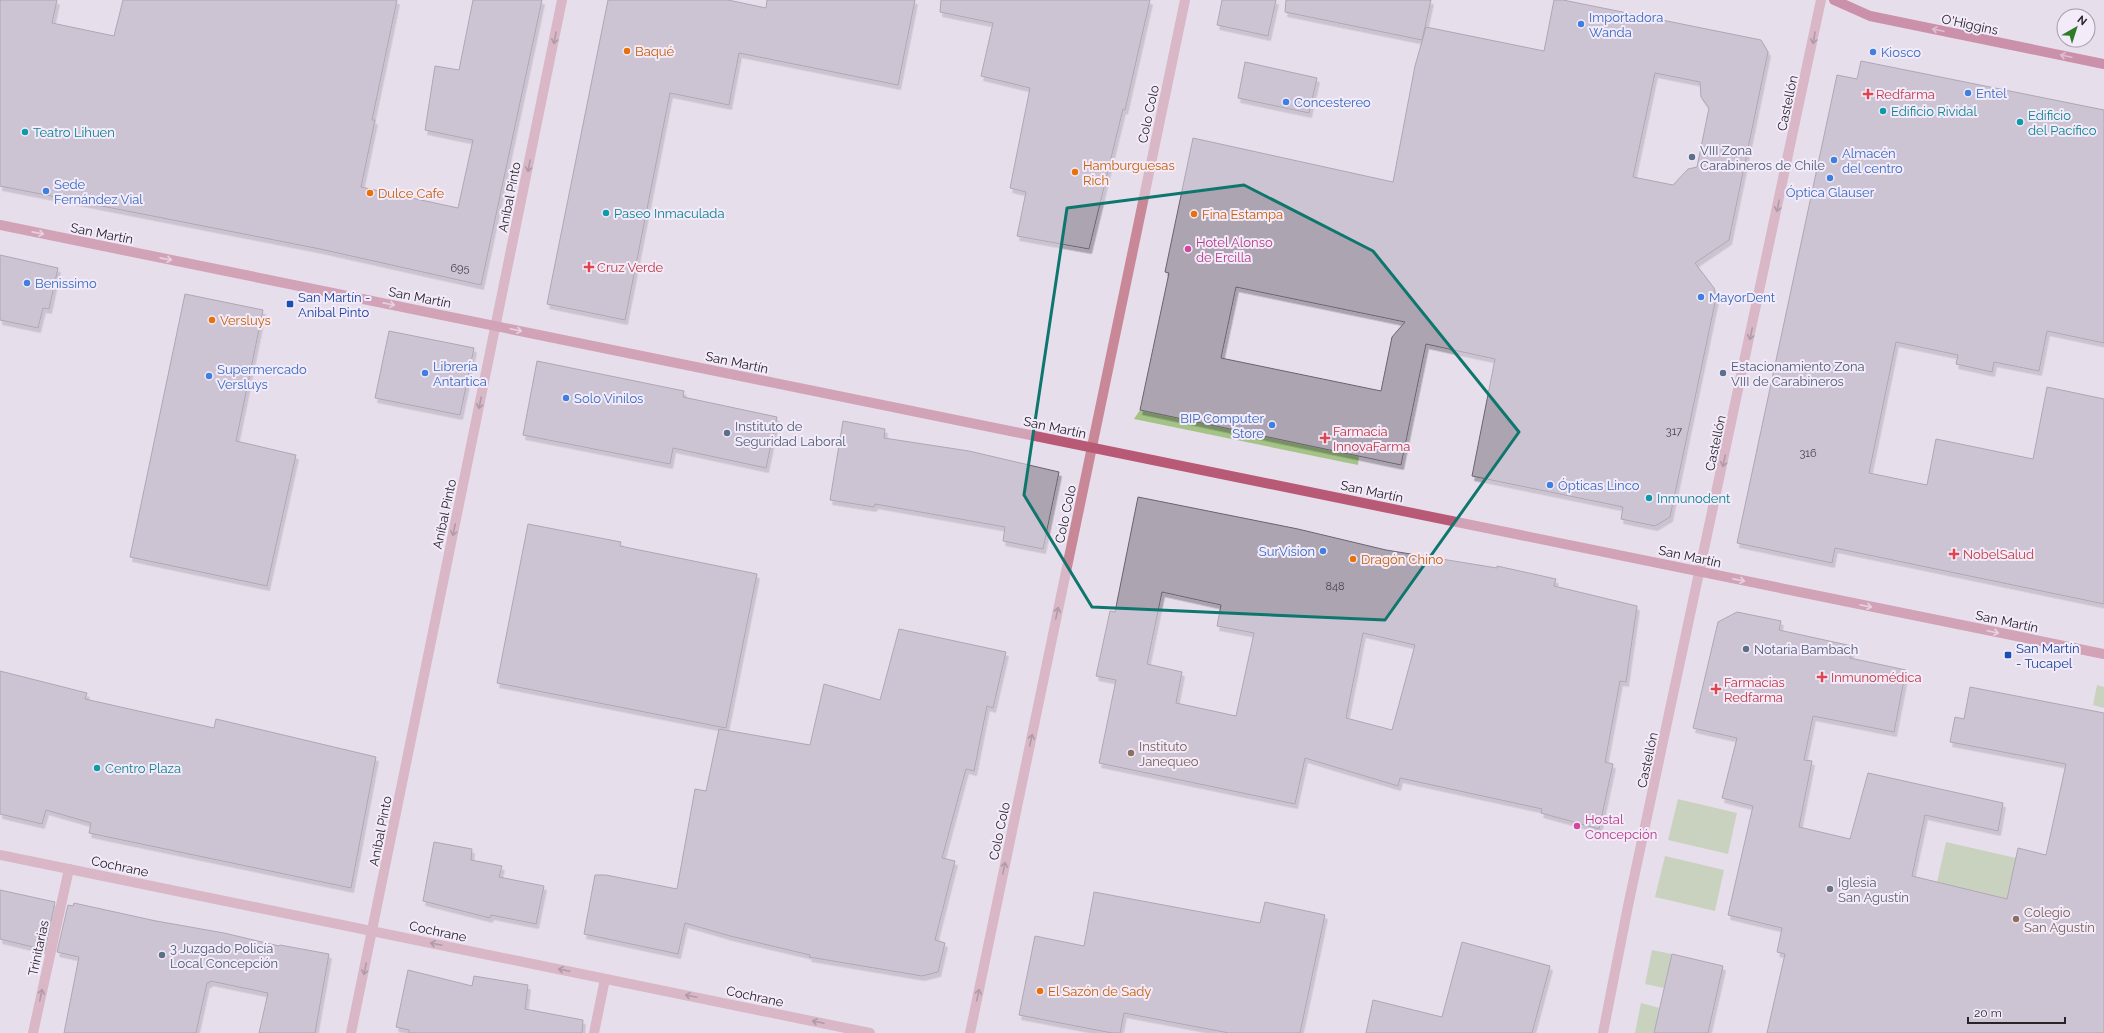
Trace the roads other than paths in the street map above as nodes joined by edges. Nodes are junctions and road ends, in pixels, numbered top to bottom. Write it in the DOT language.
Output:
graph roads {
  1 [pos="562,0"];
  2 [pos="1185,0"];
  3 [pos="1822,0"];
  4 [pos="1834,0"];
  5 [pos="2104,64"];
  6 [pos="0,225"];
  7 [pos="496,326"];
  8 [pos="1092,448"];
  9 [pos="1700,572"];
  10 [pos="2104,654"];
  11 [pos="0,855"];
  12 [pos="69,869"];
  13 [pos="373,931"];
  14 [pos="605,979"];
  15 [pos="33,1033"];
  16 [pos="351,1033"];
  17 [pos="594,1033"];
  18 [pos="870,1033"];
  19 [pos="970,1033"];
  20 [pos="1603,1033"];
  1 -- 7 [label="street, Aníbal Pinto, one-way"];
  2 -- 8 [label="street, Colo Colo"];
  3 -- 9 [label="street, Castellón, one-way"];
  5 -- 4 [label="main road, O'Higgins, one-way"];
  6 -- 7 [label="main road, San Martín, one-way"];
  7 -- 8 [label="main road, San Martín, one-way"];
  7 -- 13 [label="street, Aníbal Pinto, one-way"];
  8 -- 9 [label="main road, San Martín"];
  19 -- 8 [label="street, Colo Colo, one-way"];
  9 -- 10 [label="main road, San Martín, one-way"];
  9 -- 20 [label="street, Castellón"];
  11 -- 12 [label="street, Cochrane"];
  12 -- 13 [label="street, Cochrane"];
  15 -- 12 [label="street, Trinitarias, one-way"];
  14 -- 13 [label="street, Cochrane, one-way"];
  13 -- 16 [label="street, Aníbal Pinto, one-way"];
  14 -- 17 [label="street"];
  18 -- 14 [label="street, Cochrane, one-way"];
}
